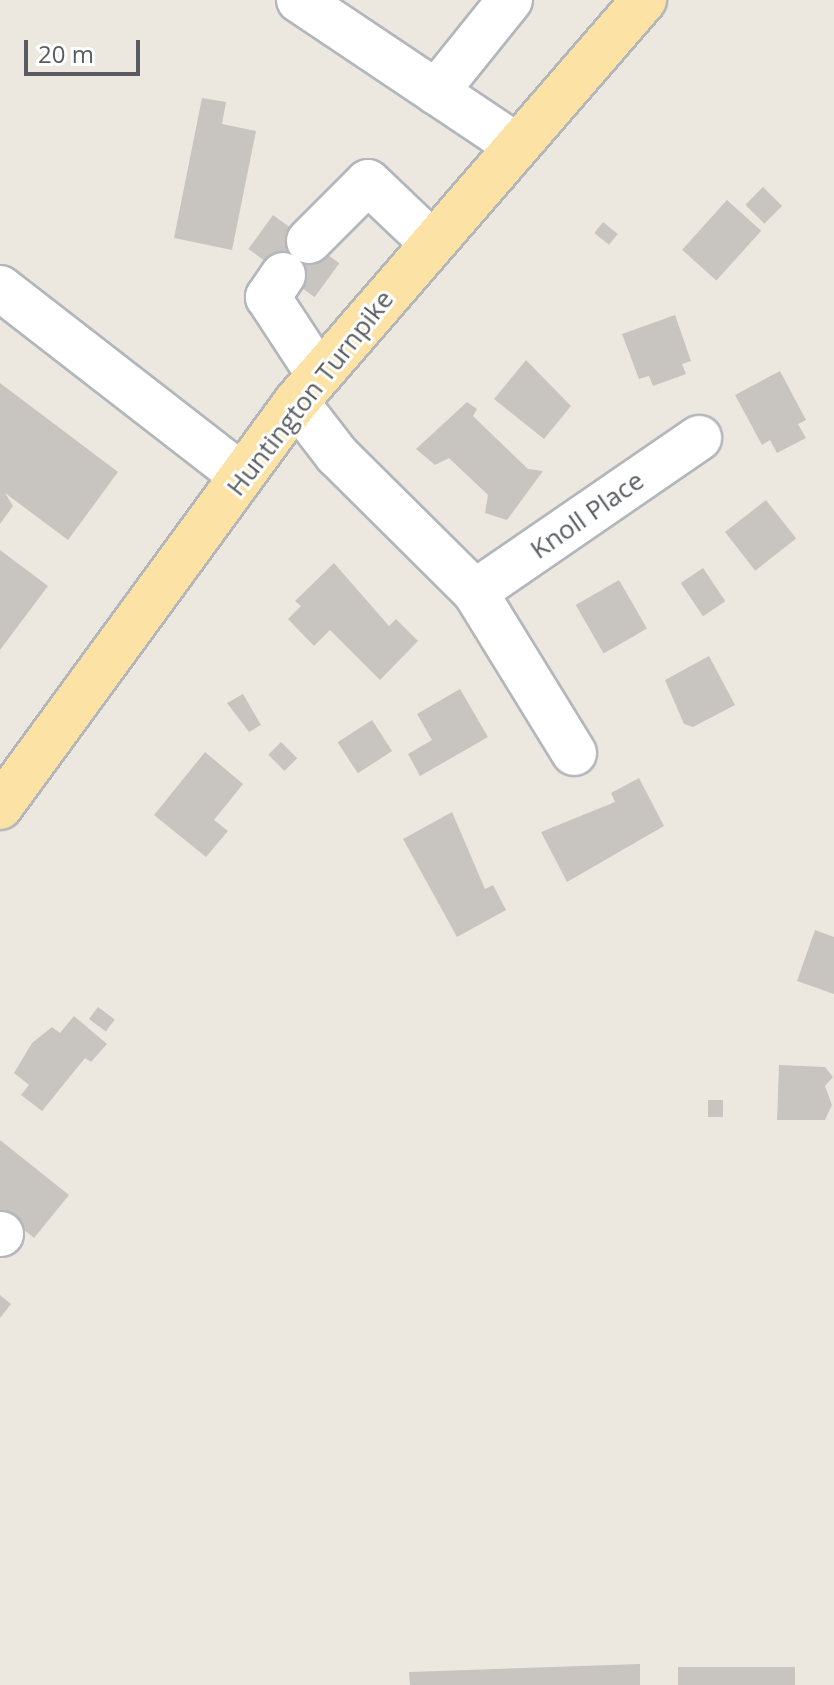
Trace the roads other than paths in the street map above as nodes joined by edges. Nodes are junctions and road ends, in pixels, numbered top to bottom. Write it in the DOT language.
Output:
graph roads {
  1 [pos="299,0"];
  2 [pos="510,0"];
  3 [pos="644,0"];
  4 [pos="436,92"];
  5 [pos="516,145"];
  6 [pos="309,241"];
  7 [pos="432,243"];
  8 [pos="283,275"];
  9 [pos="0,288"];
  10 [pos="307,389"];
  11 [pos="699,438"];
  12 [pos="242,476"];
  13 [pos="475,592"];
  14 [pos="574,753"];
  15 [pos="4,791"];
  1 -- 4 [label="street"];
  2 -- 4 [label="street"];
  3 -- 5 [label="main road, Huntington Turnpike"];
  4 -- 5 [label="street"];
  5 -- 7 [label="main road, Huntington Turnpike"];
  6 -- 7 [label="street"];
  7 -- 10 [label="main road, Huntington Turnpike"];
  8 -- 10 [label="street"];
  9 -- 12 [label="street"];
  10 -- 12 [label="main road, Huntington Turnpike"];
  10 -- 13 [label="street"];
  11 -- 13 [label="street, Knoll Place"];
  12 -- 15 [label="main road, Huntington Turnpike"];
  13 -- 14 [label="street"];
}
